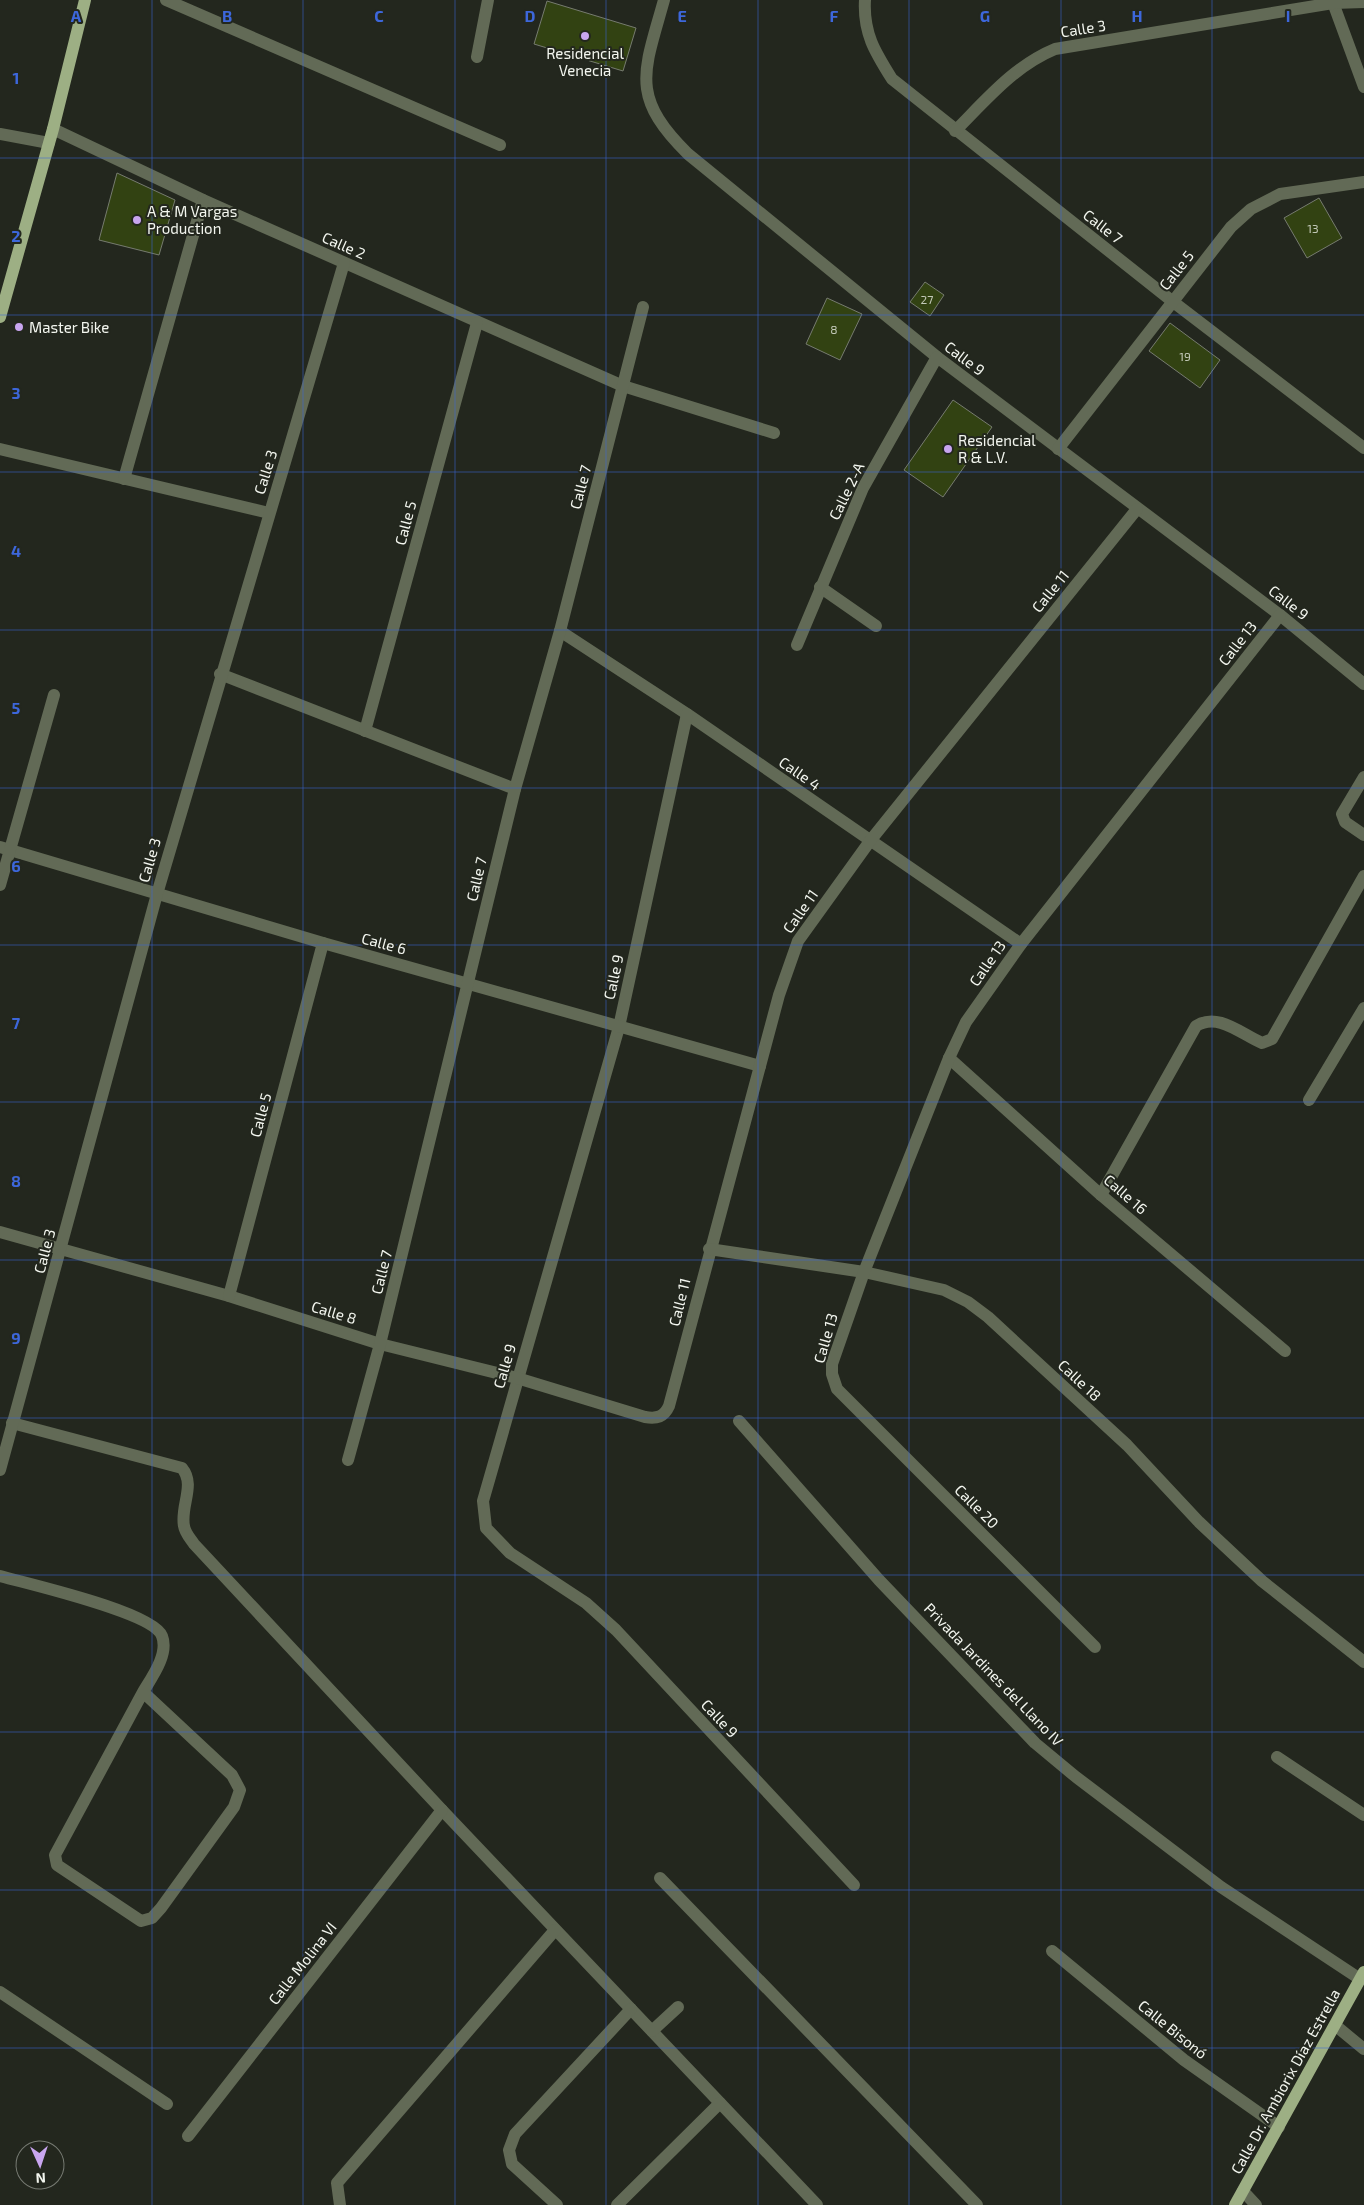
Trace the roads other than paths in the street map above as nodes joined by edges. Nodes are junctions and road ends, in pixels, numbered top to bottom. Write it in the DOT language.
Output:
graph roads {
  1 [pos="85,0"];
  2 [pos="166,0"];
  3 [pos="488,0"];
  4 [pos="664,0"];
  5 [pos="865,0"];
  6 [pos="1332,1"];
  7 [pos="1364,2"];
  8 [pos="477,57"];
  9 [pos="1364,87"];
  10 [pos="53,129"];
  11 [pos="955,131"];
  12 [pos="0,134"];
  13 [pos="50,143"];
  14 [pos="500,145"];
  15 [pos="1364,182"];
  16 [pos="203,200"];
  17 [pos="344,263"];
  18 [pos="1172,301"];
  19 [pos="643,308"];
  20 [pos="0,317"];
  21 [pos="477,323"];
  22 [pos="937,357"];
  23 [pos="623,386"];
  24 [pos="774,433"];
  25 [pos="1364,448"];
  26 [pos="0,449"];
  27 [pos="1058,449"];
  28 [pos="124,479"];
  29 [pos="1137,509"];
  30 [pos="270,513"];
  31 [pos="820,587"];
  32 [pos="1280,615"];
  33 [pos="876,626"];
  34 [pos="560,632"];
  35 [pos="797,645"];
  36 [pos="220,674"];
  37 [pos="1364,684"];
  38 [pos="54,695"];
  39 [pos="687,714"];
  40 [pos="365,731"];
  41 [pos="1364,777"];
  42 [pos="515,789"];
  43 [pos="1364,836"];
  44 [pos="870,841"];
  45 [pos="5,849"];
  46 [pos="1364,876"];
  47 [pos="0,885"];
  48 [pos="157,894"];
  49 [pos="323,943"];
  50 [pos="1021,944"];
  51 [pos="468,983"];
  52 [pos="1364,1008"];
  53 [pos="619,1027"];
  54 [pos="949,1058"];
  55 [pos="760,1066"];
  56 [pos="1309,1100"];
  57 [pos="1101,1194"];
  58 [pos="0,1232"];
  59 [pos="62,1249"];
  60 [pos="710,1249"];
  61 [pos="864,1272"];
  62 [pos="229,1296"];
  63 [pos="380,1344"];
  64 [pos="1285,1352"];
  65 [pos="517,1378"];
  66 [pos="837,1389"];
  67 [pos="660,1417"];
  68 [pos="739,1421"];
  69 [pos="12,1423"];
  70 [pos="348,1460"];
  71 [pos="0,1470"];
  72 [pos="0,1576"];
  73 [pos="1095,1647"];
  74 [pos="1364,1662"];
  75 [pos="143,1692"];
  76 [pos="1278,1757"];
  77 [pos="442,1810"];
  78 [pos="1364,1816"];
  79 [pos="660,1878"];
  80 [pos="854,1885"];
  81 [pos="556,1930"];
  82 [pos="1052,1951"];
  83 [pos="1362,1976"];
  84 [pos="0,1992"];
  85 [pos="678,2007"];
  86 [pos="627,2013"];
  87 [pos="1336,2026"];
  88 [pos="652,2031"];
  89 [pos="1364,2049"];
  90 [pos="167,2104"];
  91 [pos="716,2106"];
  92 [pos="1279,2126"];
  93 [pos="188,2136"];
  94 [pos="1243,2191"];
  95 [pos="340,2205"];
  96 [pos="557,2205"];
  97 [pos="617,2205"];
  98 [pos="817,2205"];
  99 [pos="977,2205"];
  100 [pos="1235,2205"];
  101 [pos="1256,2205"];
  1 -- 10 [label="main road"];
  2 -- 14 [label="street"];
  3 -- 8 [label="street"];
  4 -- 22 [label="street, Calle 9"];
  5 -- 11 [label="street, Calle 7"];
  6 -- 7 [label="street, Calle 3"];
  6 -- 9 [label="street"];
  6 -- 11 [label="street, Calle 3"];
  10 -- 13 [label="main road"];
  10 -- 16 [label="street, Calle 2"];
  11 -- 18 [label="street, Calle 7"];
  12 -- 13 [label="street"];
  13 -- 20 [label="main road"];
  15 -- 18 [label="street, Calle 5"];
  16 -- 17 [label="street, Calle 2"];
  16 -- 28 [label="street"];
  17 -- 21 [label="street, Calle 2"];
  17 -- 30 [label="street, Calle 3"];
  18 -- 25 [label="street, Calle 7"];
  18 -- 27 [label="street, Calle 5"];
  19 -- 23 [label="street, Calle 7"];
  21 -- 23 [label="street, Calle 2"];
  21 -- 40 [label="street, Calle 5"];
  22 -- 27 [label="street, Calle 9"];
  22 -- 31 [label="street, Calle 2-A"];
  23 -- 24 [label="street, Calle 2"];
  23 -- 34 [label="street, Calle 7"];
  26 -- 28 [label="street"];
  27 -- 29 [label="street, Calle 9"];
  28 -- 30 [label="street"];
  29 -- 32 [label="street, Calle 9"];
  29 -- 44 [label="street, Calle 11"];
  30 -- 36 [label="street, Calle 3"];
  31 -- 33 [label="street"];
  31 -- 35 [label="street, Calle 2-A"];
  32 -- 37 [label="street, Calle 9"];
  32 -- 50 [label="street, Calle 13"];
  34 -- 39 [label="street, Calle 4"];
  34 -- 42 [label="street, Calle 7"];
  36 -- 40 [label="street"];
  36 -- 48 [label="street, Calle 3"];
  38 -- 45 [label="street"];
  39 -- 44 [label="street, Calle 4"];
  39 -- 53 [label="street, Calle 9"];
  40 -- 42 [label="street"];
  41 -- 43 [label="street"];
  42 -- 51 [label="street, Calle 7"];
  44 -- 50 [label="street, Calle 4"];
  44 -- 55 [label="street, Calle 11"];
  45 -- 47 [label="street"];
  45 -- 48 [label="street, Calle 6"];
  46 -- 57 [label="street"];
  48 -- 49 [label="street, Calle 6"];
  48 -- 59 [label="street, Calle 3"];
  49 -- 51 [label="street, Calle 6"];
  49 -- 62 [label="street, Calle 5"];
  50 -- 54 [label="street, Calle 13"];
  51 -- 53 [label="street, Calle 6"];
  51 -- 63 [label="street, Calle 7"];
  52 -- 56 [label="street"];
  53 -- 55 [label="street, Calle 6"];
  53 -- 65 [label="street, Calle 9"];
  54 -- 57 [label="street, Calle 16"];
  54 -- 61 [label="street, Calle 13"];
  55 -- 60 [label="street, Calle 11"];
  57 -- 64 [label="street, Calle 16"];
  58 -- 59 [label="street, Calle 8"];
  59 -- 62 [label="street, Calle 8"];
  59 -- 69 [label="street, Calle 3"];
  60 -- 61 [label="street, Calle 18"];
  60 -- 67 [label="street, Calle 11"];
  61 -- 66 [label="street, Calle 13"];
  61 -- 74 [label="street, Calle 18"];
  62 -- 63 [label="street, Calle 8"];
  63 -- 65 [label="street, Calle 8"];
  63 -- 70 [label="street, Calle 7"];
  65 -- 67 [label="street, Calle 8"];
  65 -- 80 [label="street, Calle 9"];
  66 -- 73 [label="street, Calle 20"];
  68 -- 83 [label="street, Privada Jardines del Llano IV"];
  69 -- 71 [label="street, Calle 3"];
  69 -- 77 [label="street"];
  72 -- 75 [label="street"];
  75 -- 75 [label="street"];
  76 -- 78 [label="street"];
  77 -- 81 [label="street"];
  77 -- 93 [label="street, Calle Molina VI"];
  79 -- 99 [label="street"];
  81 -- 86 [label="street"];
  81 -- 95 [label="street"];
  82 -- 92 [label="street, Calle Bisonó"];
  83 -- 87 [label="main road, Calle Dr. Ambiorix Díaz Estrella"];
  84 -- 90 [label="street"];
  85 -- 88 [label="street"];
  86 -- 88 [label="street"];
  86 -- 96 [label="street"];
  87 -- 89 [label="street"];
  87 -- 92 [label="main road, Calle Dr. Ambiorix Díaz Estrella"];
  88 -- 91 [label="street"];
  91 -- 97 [label="street"];
  91 -- 98 [label="street"];
  92 -- 94 [label="main road, Calle Dr. Ambiorix Díaz Estrella"];
  94 -- 100 [label="main road, Calle Dr. Ambiorix Díaz Estrella"];
  94 -- 101 [label="street"];
}
